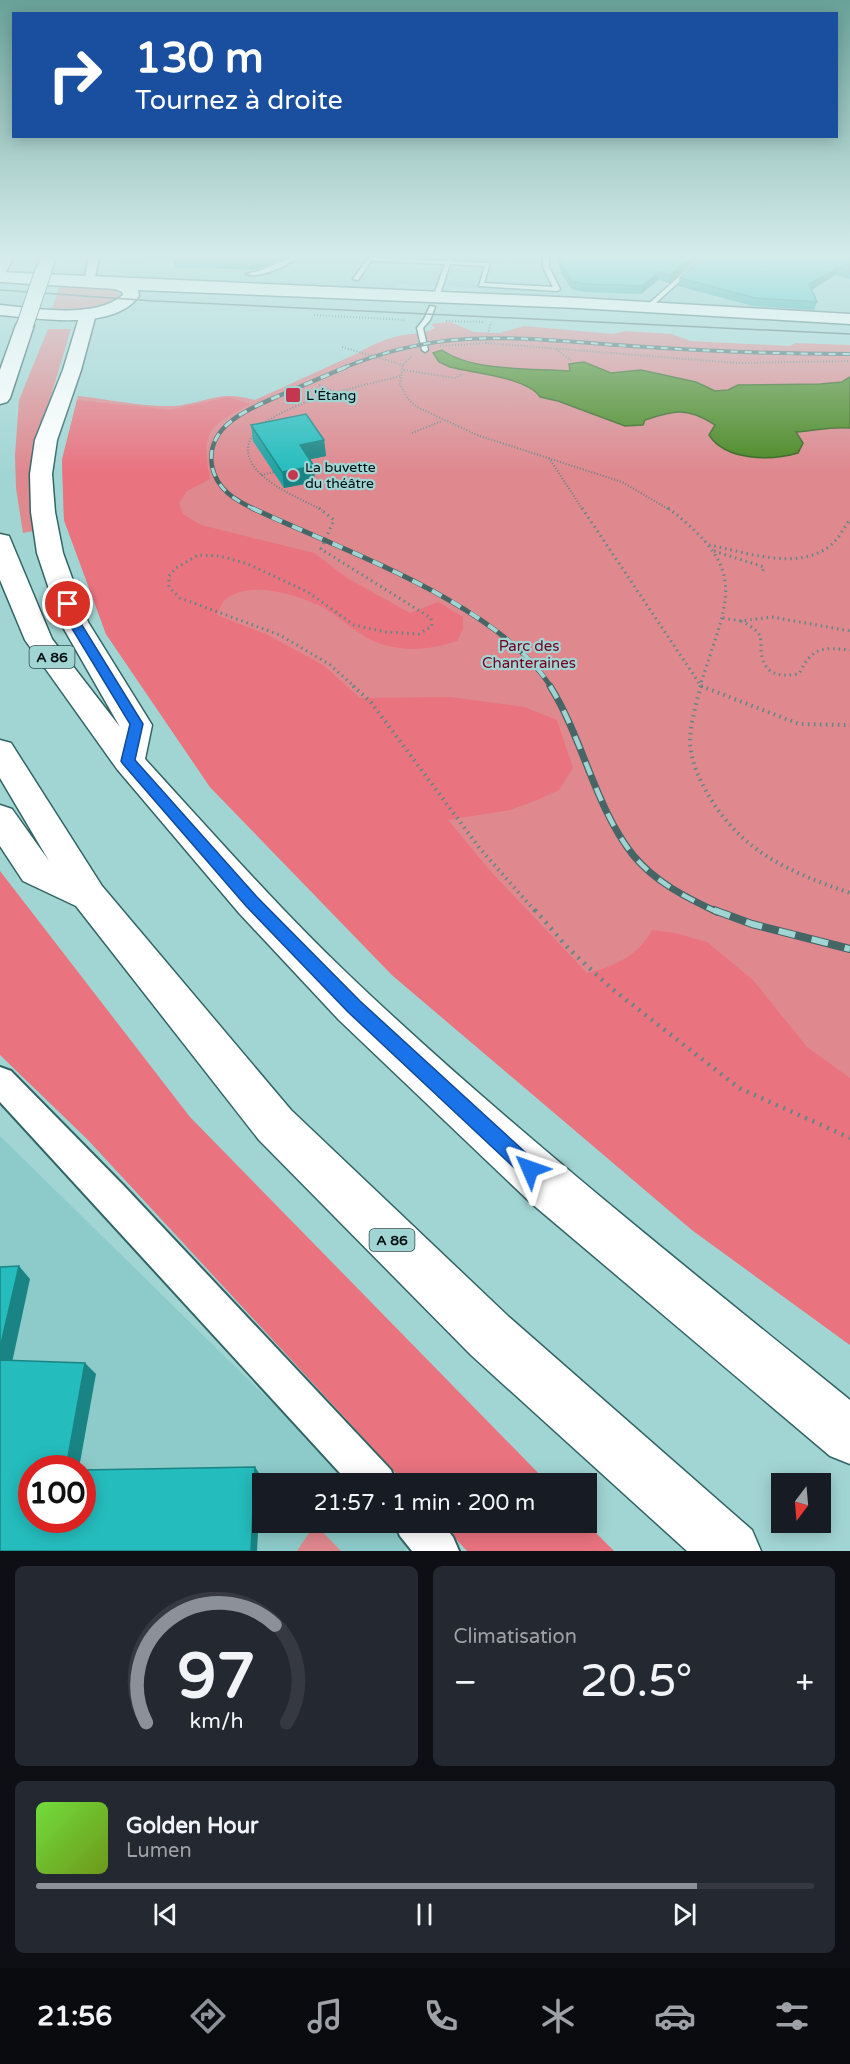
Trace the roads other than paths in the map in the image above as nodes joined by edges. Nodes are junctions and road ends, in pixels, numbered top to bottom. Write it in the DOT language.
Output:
graph roads {
  1 [pos="24,328"];
  2 [pos="84,328"];
  3 [pos="420,328"];
  4 [pos="425,350"];
  5 [pos="0,398"];
  6 [pos="0,541"];
  7 [pos="0,751"];
  8 [pos="128,761"];
  9 [pos="0,818"];
  10 [pos="89,896"];
  11 [pos="0,1081"];
  12 [pos="850,1436"];
  13 [pos="367,1473"];
  14 [pos="423,1533"];
  15 [pos="439,1551"];
  16 [pos="732,1551"];
  1 -- 5 [label="main road, bridge"];
  2 -- 8 [label="main road"];
  3 -- 4 [label="lane"];
  6 -- 8 [label="main road, A 86"];
  7 -- 10 [label="main road, A 86"];
  8 -- 12 [label="main road, A 86"];
  9 -- 10 [label="main road"];
  10 -- 16 [label="main road, A 86"];
  11 -- 13 [label="street"];
  14 -- 15 [label="street"];
}
